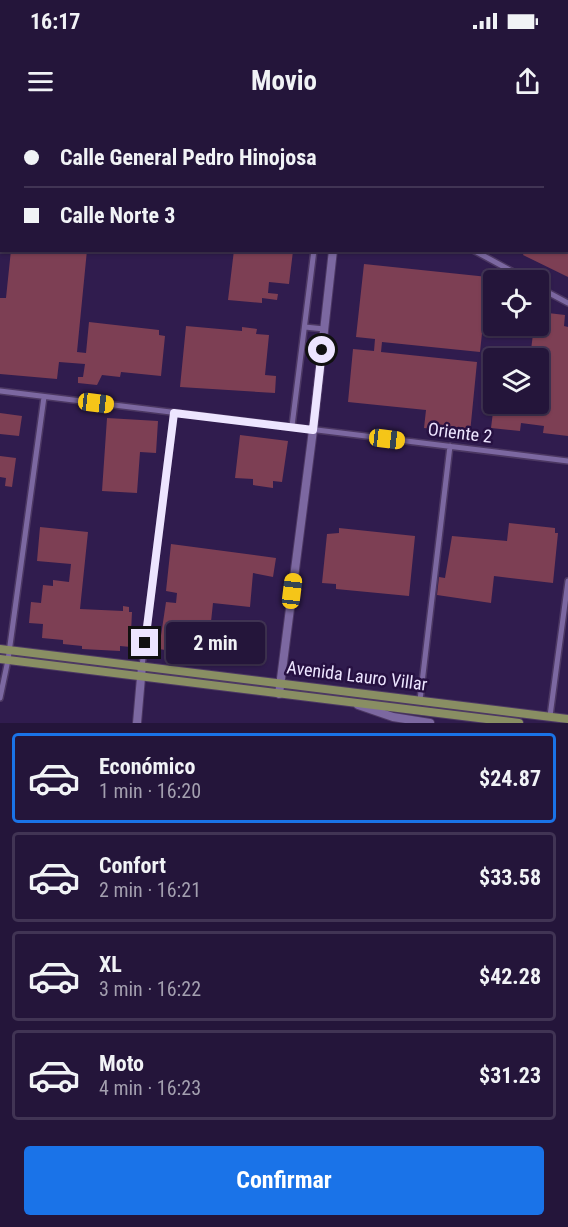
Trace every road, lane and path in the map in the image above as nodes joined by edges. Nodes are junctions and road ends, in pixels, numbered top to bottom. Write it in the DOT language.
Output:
graph roads {
  1 [pos="314,252"];
  2 [pos="333,252"];
  3 [pos="477,252"];
  4 [pos="510,270"];
  5 [pos="549,292"];
  6 [pos="568,303"];
  7 [pos="305,327"];
  8 [pos="324,329"];
  9 [pos="0,392"];
  10 [pos="44,397"];
  11 [pos="174,413"];
  12 [pos="292,426"];
  13 [pos="313,430"];
  14 [pos="450,447"];
  15 [pos="568,461"];
  16 [pos="568,581"];
  17 [pos="5,649"];
  18 [pos="4,660"];
  19 [pos="142,666"];
  20 [pos="141,677"];
  21 [pos="280,683"];
  22 [pos="279,694"];
  23 [pos="0,698"];
  24 [pos="420,700"];
  25 [pos="351,702"];
  26 [pos="568,718"];
  27 [pos="550,720"];
  28 [pos="137,723"];
  29 [pos="430,723"];
  30 [pos="519,723"];
  1 -- 7 [label="street"];
  2 -- 8 [label="street"];
  3 -- 4 [label="street"];
  5 -- 6 [label="street"];
  7 -- 8 [label="street"];
  7 -- 12 [label="street"];
  8 -- 13 [label="street"];
  9 -- 10 [label="street, Oriente 2"];
  10 -- 11 [label="street, Oriente 2"];
  10 -- 17 [label="street"];
  11 -- 12 [label="street, Oriente 2"];
  11 -- 19 [label="street"];
  12 -- 13 [label="street, Oriente 2"];
  13 -- 14 [label="street, Oriente 2"];
  13 -- 21 [label="street"];
  14 -- 15 [label="street, Oriente 2"];
  14 -- 24 [label="street"];
  16 -- 27 [label="street"];
  17 -- 18 [label="street"];
  17 -- 19 [label="main road, Avenida Lauro Villar"];
  18 -- 20 [label="main road, Avenida Lauro Villar"];
  18 -- 23 [label="street"];
  19 -- 20 [label="street"];
  19 -- 21 [label="main road, Avenida Lauro Villar"];
  20 -- 22 [label="main road, Avenida Lauro Villar"];
  20 -- 28 [label="street"];
  21 -- 22 [label="street"];
  21 -- 24 [label="main road, Avenida Lauro Villar"];
  22 -- 25 [label="main road, Avenida Lauro Villar"];
  24 -- 27 [label="main road, Avenida Lauro Villar"];
  25 -- 29 [label="street"];
  25 -- 30 [label="main road, Avenida Lauro Villar"];
  26 -- 27 [label="main road, Avenida Lauro Villar"];
}
